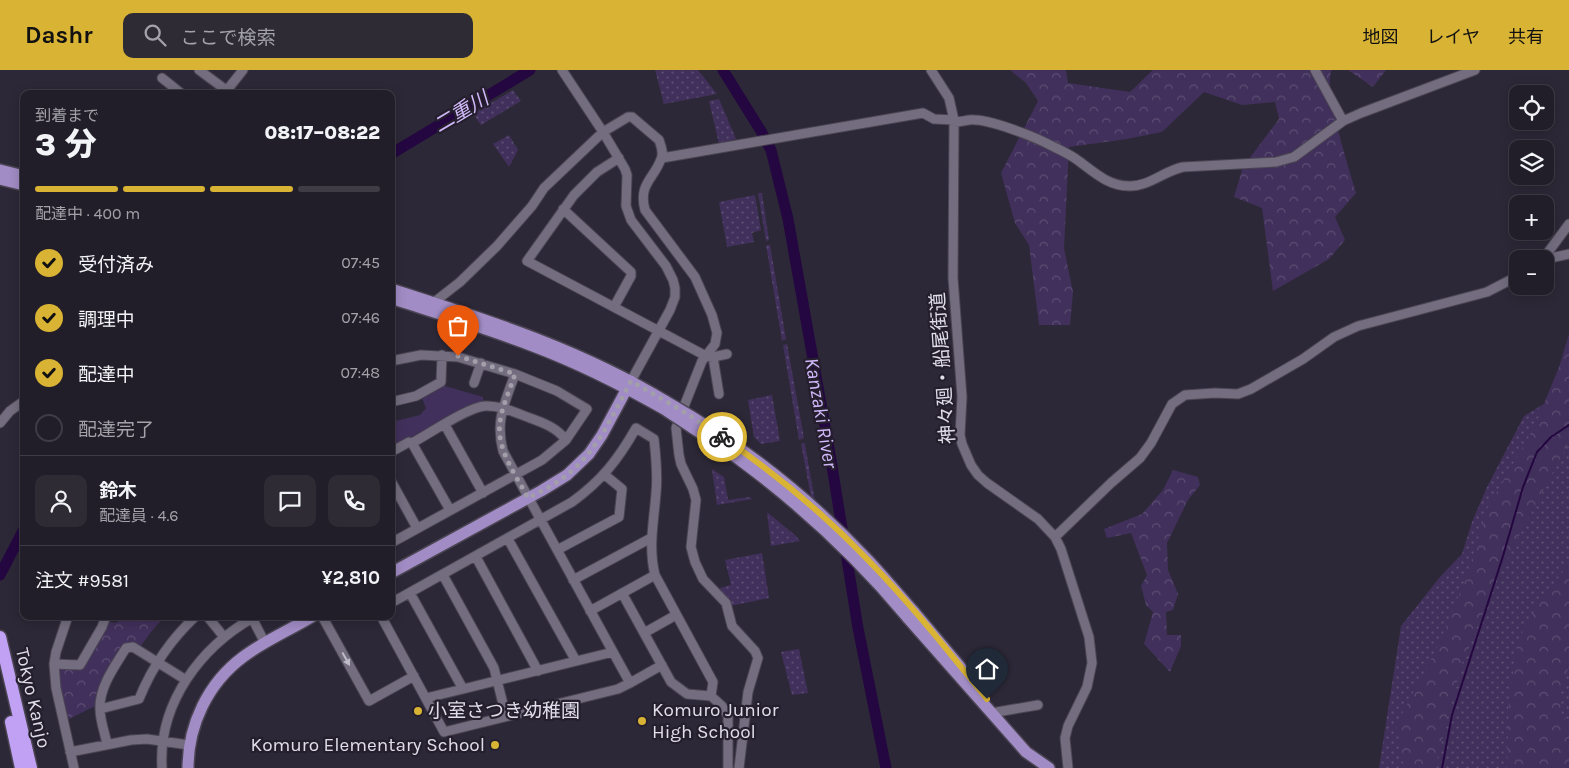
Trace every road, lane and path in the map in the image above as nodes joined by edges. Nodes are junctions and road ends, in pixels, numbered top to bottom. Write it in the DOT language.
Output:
graph roads {
  1 [pos="199,70"];
  2 [pos="243,70"];
  3 [pos="562,70"];
  4 [pos="931,70"];
  5 [pos="1315,70"];
  6 [pos="1475,70"];
  7 [pos="162,78"];
  8 [pos="177,90"];
  9 [pos="223,90"];
  10 [pos="227,90"];
  11 [pos="954,121"];
  12 [pos="1343,122"];
  13 [pos="603,132"];
  14 [pos="619,158"];
  15 [pos="662,158"];
  16 [pos="0,170"];
  17 [pos="20,175"];
  18 [pos="0,179"];
  19 [pos="20,184"];
  20 [pos="563,209"];
  21 [pos="1569,224"];
  22 [pos="1551,250"];
  23 [pos="1569,254"];
  24 [pos="1554,257"];
  25 [pos="1509,281"];
  26 [pos="395,290"];
  27 [pos="395,299"];
  28 [pos="433,303"];
  29 [pos="614,308"];
  30 [pos="658,330"];
  31 [pos="727,354"];
  32 [pos="442,355"];
  33 [pos="709,356"];
  34 [pos="395,360"];
  35 [pos="481,363"];
  36 [pos="515,374"];
  37 [pos="474,383"];
  38 [pos="629,385"];
  39 [pos="719,394"];
  40 [pos="395,401"];
  41 [pos="20,404"];
  42 [pos="503,408"];
  43 [pos="0,423"];
  44 [pos="445,424"];
  45 [pos="566,440"];
  46 [pos="412,443"];
  47 [pos="395,450"];
  48 [pos="605,474"];
  49 [pos="516,475"];
  50 [pos="395,488"];
  51 [pos="483,493"];
  52 [pos="528,498"];
  53 [pos="450,510"];
  54 [pos="540,520"];
  55 [pos="417,528"];
  56 [pos="1055,537"];
  57 [pos="651,538"];
  58 [pos="508,539"];
  59 [pos="395,541"];
  60 [pos="557,550"];
  61 [pos="476,557"];
  62 [pos="395,571"];
  63 [pos="443,575"];
  64 [pos="654,575"];
  65 [pos="573,580"];
  66 [pos="410,593"];
  67 [pos="622,593"];
  68 [pos="395,601"];
  69 [pos="590,610"];
  70 [pos="676,615"];
  71 [pos="911,615"];
  72 [pos="67,620"];
  73 [pos="105,620"];
  74 [pos="192,620"];
  75 [pos="210,620"];
  76 [pos="249,620"];
  77 [pos="254,620"];
  78 [pos="306,620"];
  79 [pos="324,620"];
  80 [pos="383,620"];
  81 [pos="644,633"];
  82 [pos="0,637"];
  83 [pos="224,637"];
  84 [pos="265,643"];
  85 [pos="613,652"];
  86 [pos="576,661"];
  87 [pos="157,662"];
  88 [pos="54,664"];
  89 [pos="662,665"];
  90 [pos="538,671"];
  91 [pos="0,673"];
  92 [pos="414,676"];
  93 [pos="186,680"];
  94 [pos="498,680"];
  95 [pos="630,683"];
  96 [pos="464,689"];
  97 [pos="711,696"];
  98 [pos="426,698"];
  99 [pos="1038,705"];
  100 [pos="100,710"];
  101 [pos="997,712"];
  102 [pos="506,716"];
  103 [pos="164,741"];
  104 [pos="107,744"];
  105 [pos="189,745"];
  106 [pos="70,752"];
  107 [pos="1026,752"];
  108 [pos="21,768"];
  109 [pos="30,768"];
  110 [pos="74,768"];
  111 [pos="162,768"];
  112 [pos="188,768"];
  113 [pos="728,768"];
  114 [pos="738,768"];
  115 [pos="1049,768"];
  116 [pos="1068,768"];
  1 -- 9 [label="street"];
  2 -- 10 [label="street"];
  3 -- 13 [label="street"];
  4 -- 11 [label="street, 神々廻・船尾街道"];
  5 -- 12 [label="street"];
  6 -- 12 [label="street"];
  7 -- 8 [label="street"];
  11 -- 12 [label="street"];
  11 -- 15 [label="street"];
  11 -- 56 [label="street, 神々廻・船尾街道"];
  13 -- 14 [label="street"];
  13 -- 15 [label="street"];
  13 -- 28 [label="street"];
  14 -- 20 [label="street"];
  14 -- 30 [label="street"];
  15 -- 33 [label="street"];
  16 -- 17 [label="main road"];
  18 -- 19 [label="main road"];
  20 -- 29 [label="street"];
  20 -- 29 [label="street"];
  21 -- 22 [label="street"];
  23 -- 24 [label="street"];
  25 -- 56 [label="street"];
  26 -- 28 [label="main road"];
  27 -- 38 [label="main road"];
  28 -- 38 [label="main road"];
  29 -- 30 [label="street"];
  30 -- 33 [label="street"];
  30 -- 38 [label="street"];
  31 -- 33 [label="street"];
  32 -- 34 [label="street"];
  32 -- 35 [label="street"];
  32 -- 40 [label="street"];
  33 -- 39 [label="street"];
  33 -- 114 [label="street"];
  35 -- 36 [label="street"];
  35 -- 37 [label="street"];
  36 -- 42 [label="street"];
  36 -- 45 [label="street"];
  38 -- 52 [label="main road"];
  38 -- 71 [label="main road, bridge"];
  41 -- 43 [label="street"];
  42 -- 44 [label="street"];
  42 -- 45 [label="street"];
  42 -- 49 [label="street"];
  44 -- 46 [label="street"];
  44 -- 51 [label="street"];
  45 -- 49 [label="street"];
  46 -- 47 [label="street"];
  46 -- 53 [label="street"];
  48 -- 54 [label="street"];
  48 -- 57 [label="street"];
  48 -- 60 [label="street"];
  49 -- 51 [label="street"];
  49 -- 52 [label="street"];
  50 -- 55 [label="street"];
  51 -- 53 [label="street"];
  52 -- 54 [label="street"];
  52 -- 62 [label="main road"];
  53 -- 55 [label="street"];
  54 -- 58 [label="street"];
  54 -- 60 [label="street"];
  55 -- 59 [label="street"];
  56 -- 116 [label="street, 神々廻・船尾街道"];
  57 -- 64 [label="street"];
  57 -- 65 [label="street"];
  58 -- 61 [label="street"];
  58 -- 86 [label="street"];
  60 -- 65 [label="street"];
  61 -- 63 [label="street"];
  61 -- 90 [label="street"];
  63 -- 66 [label="street"];
  63 -- 94 [label="street"];
  64 -- 67 [label="street"];
  64 -- 70 [label="street"];
  65 -- 69 [label="street"];
  66 -- 68 [label="street"];
  66 -- 96 [label="street"];
  67 -- 69 [label="street"];
  67 -- 81 [label="street"];
  69 -- 85 [label="street"];
  70 -- 81 [label="street"];
  70 -- 97 [label="street"];
  71 -- 101 [label="main road"];
  71 -- 107 [label="main road"];
  72 -- 88 [label="street"];
  73 -- 88 [label="street"];
  74 -- 87 [label="street"];
  75 -- 83 [label="street"];
  76 -- 83 [label="street"];
  77 -- 84 [label="street"];
  78 -- 84 [label="main road"];
  79 -- 92 [label="street, one-way"];
  80 -- 92 [label="street"];
  81 -- 89 [label="street"];
  82 -- 109 [label="highway, Tokyo Kanjo"];
  83 -- 93 [label="street"];
  84 -- 105 [label="main road"];
  85 -- 86 [label="street"];
  85 -- 95 [label="street"];
  86 -- 90 [label="street"];
  87 -- 93 [label="street"];
  87 -- 100 [label="street"];
  87 -- 100 [label="street"];
  88 -- 106 [label="street"];
  89 -- 95 [label="street"];
  89 -- 97 [label="street"];
  90 -- 94 [label="street"];
  91 -- 108 [label="highway, Tokyo Kanjo"];
  92 -- 98 [label="street"];
  93 -- 103 [label="street"];
  94 -- 96 [label="street"];
  94 -- 102 [label="street"];
  95 -- 102 [label="street"];
  96 -- 98 [label="street"];
  97 -- 113 [label="street"];
  98 -- 102 [label="street"];
  99 -- 101 [label="street"];
  100 -- 104 [label="street"];
  101 -- 107 [label="main road"];
  103 -- 104 [label="street"];
  103 -- 105 [label="street"];
  103 -- 111 [label="street"];
  104 -- 106 [label="street"];
  105 -- 112 [label="main road"];
  106 -- 110 [label="street"];
  107 -- 115 [label="main road"];
}
